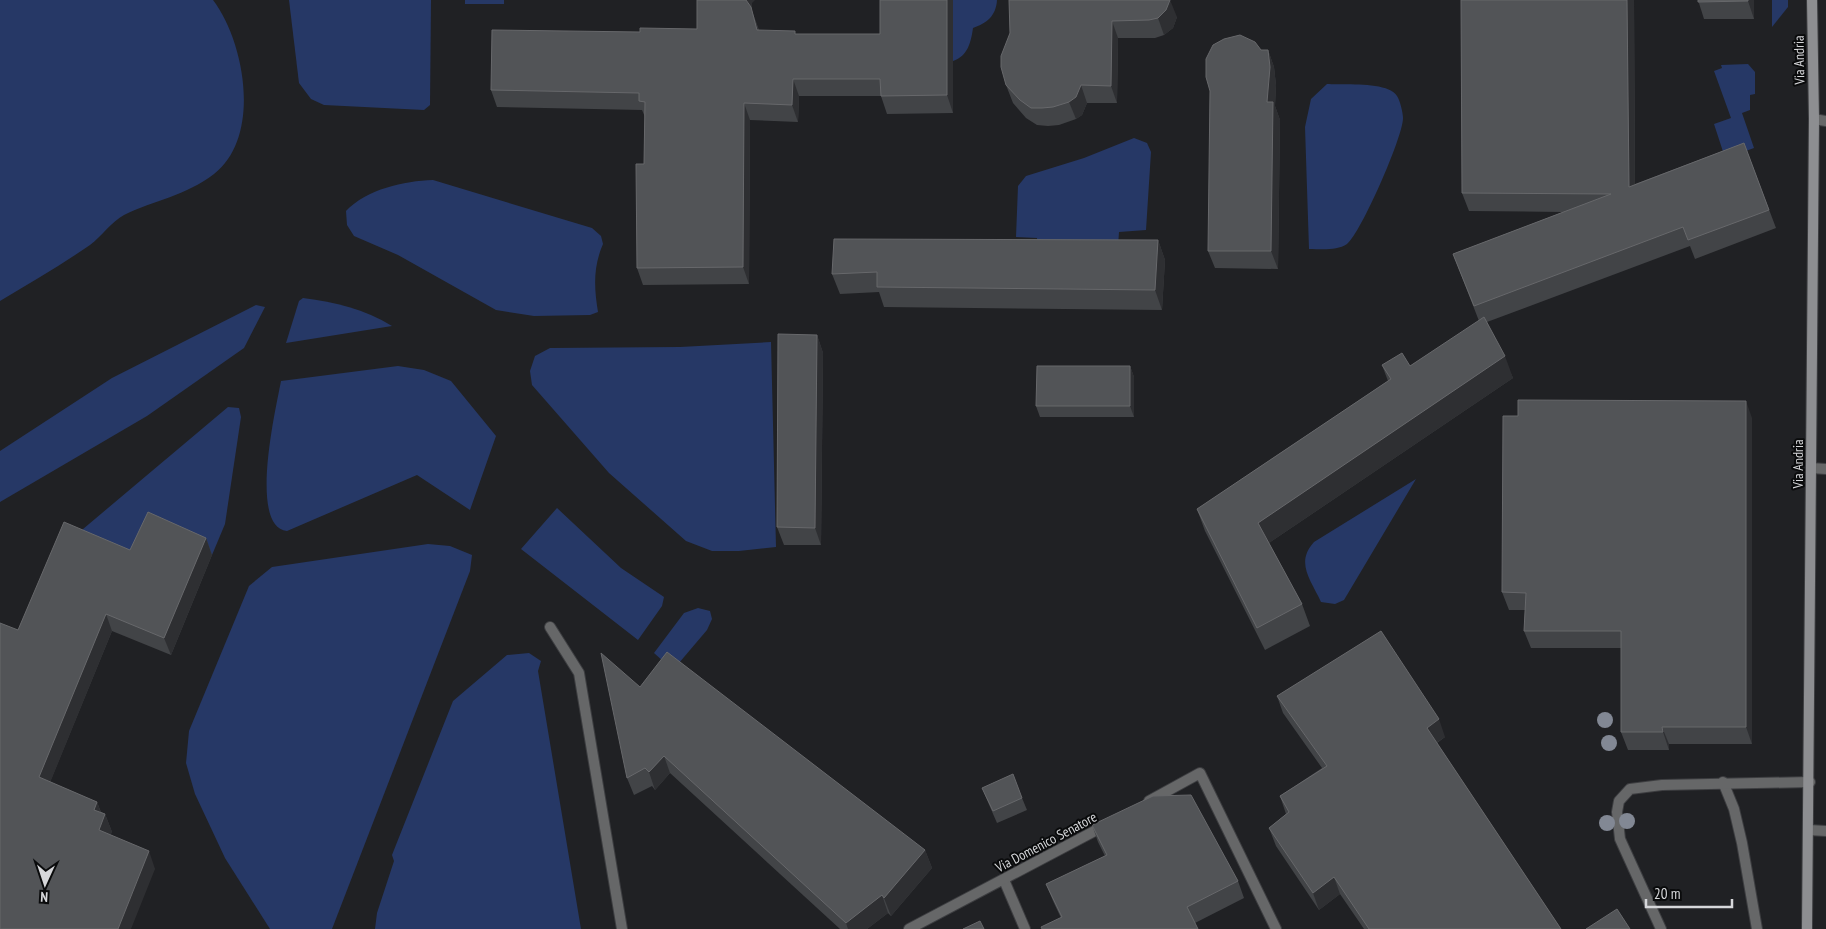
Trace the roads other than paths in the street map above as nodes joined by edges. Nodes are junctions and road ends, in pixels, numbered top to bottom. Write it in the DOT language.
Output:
graph roads {
  1 [pos="1812,0"];
  2 [pos="1814,119"];
  3 [pos="1826,121"];
  4 [pos="1811,468"];
  5 [pos="1826,469"];
  6 [pos="550,627"];
  7 [pos="1723,782"];
  8 [pos="1810,782"];
  9 [pos="1141,806"];
  10 [pos="1115,820"];
  11 [pos="1809,830"];
  12 [pos="1826,831"];
  13 [pos="1004,880"];
  14 [pos="622,929"];
  15 [pos="909,929"];
  16 [pos="1026,929"];
  17 [pos="1276,929"];
  18 [pos="1661,929"];
  19 [pos="1757,929"];
  20 [pos="1807,929"];
  1 -- 2 [label="main road, Via Andria"];
  2 -- 3 [label="street"];
  2 -- 4 [label="main road, Via Andria"];
  4 -- 5 [label="street"];
  4 -- 8 [label="main road, Via Andria"];
  6 -- 14 [label="street"];
  7 -- 8 [label="street"];
  7 -- 18 [label="street"];
  7 -- 19 [label="street"];
  8 -- 11 [label="main road, Via Andria"];
  9 -- 17 [label="street"];
  10 -- 13 [label="street, Via Domenico Senatore"];
  11 -- 12 [label="street"];
  11 -- 20 [label="main road, Via Andria"];
  13 -- 15 [label="street, Via Domenico Senatore"];
  13 -- 16 [label="street"];
}
